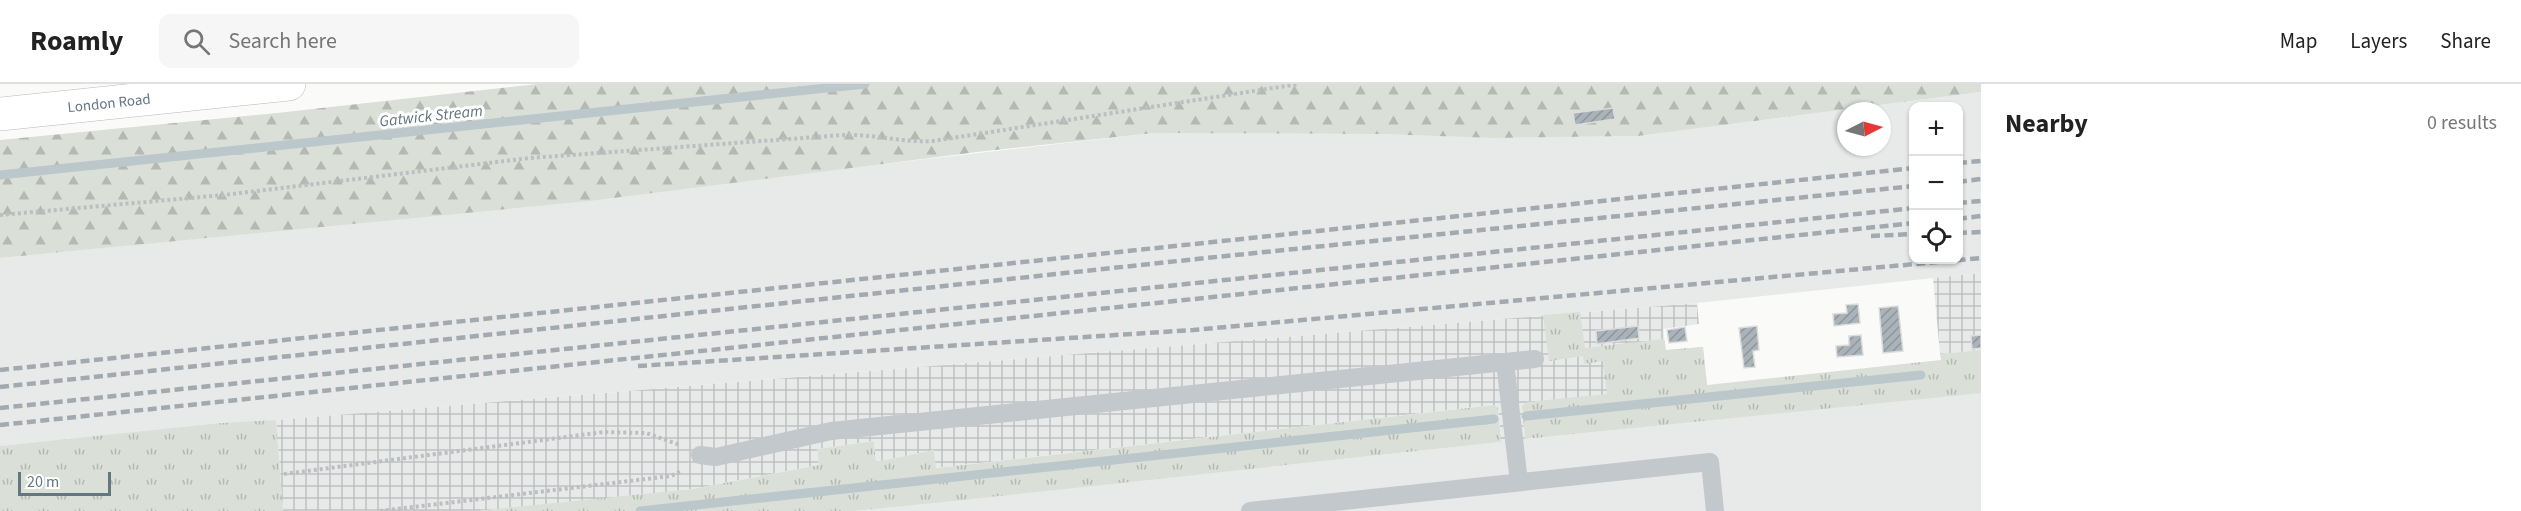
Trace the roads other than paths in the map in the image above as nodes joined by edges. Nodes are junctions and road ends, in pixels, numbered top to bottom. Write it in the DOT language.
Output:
graph roads {
  1 [pos="290,84"];
  2 [pos="0,114"];
  3 [pos="1535,359"];
  4 [pos="1505,362"];
  5 [pos="700,455"];
  6 [pos="1519,482"];
  7 [pos="1250,511"];
  8 [pos="1715,511"];
  1 -- 2 [label="main road, London Road"];
  3 -- 4 [label="lane"];
  4 -- 5 [label="lane"];
  4 -- 6 [label="lane"];
  6 -- 7 [label="lane"];
  6 -- 8 [label="lane"];
}
